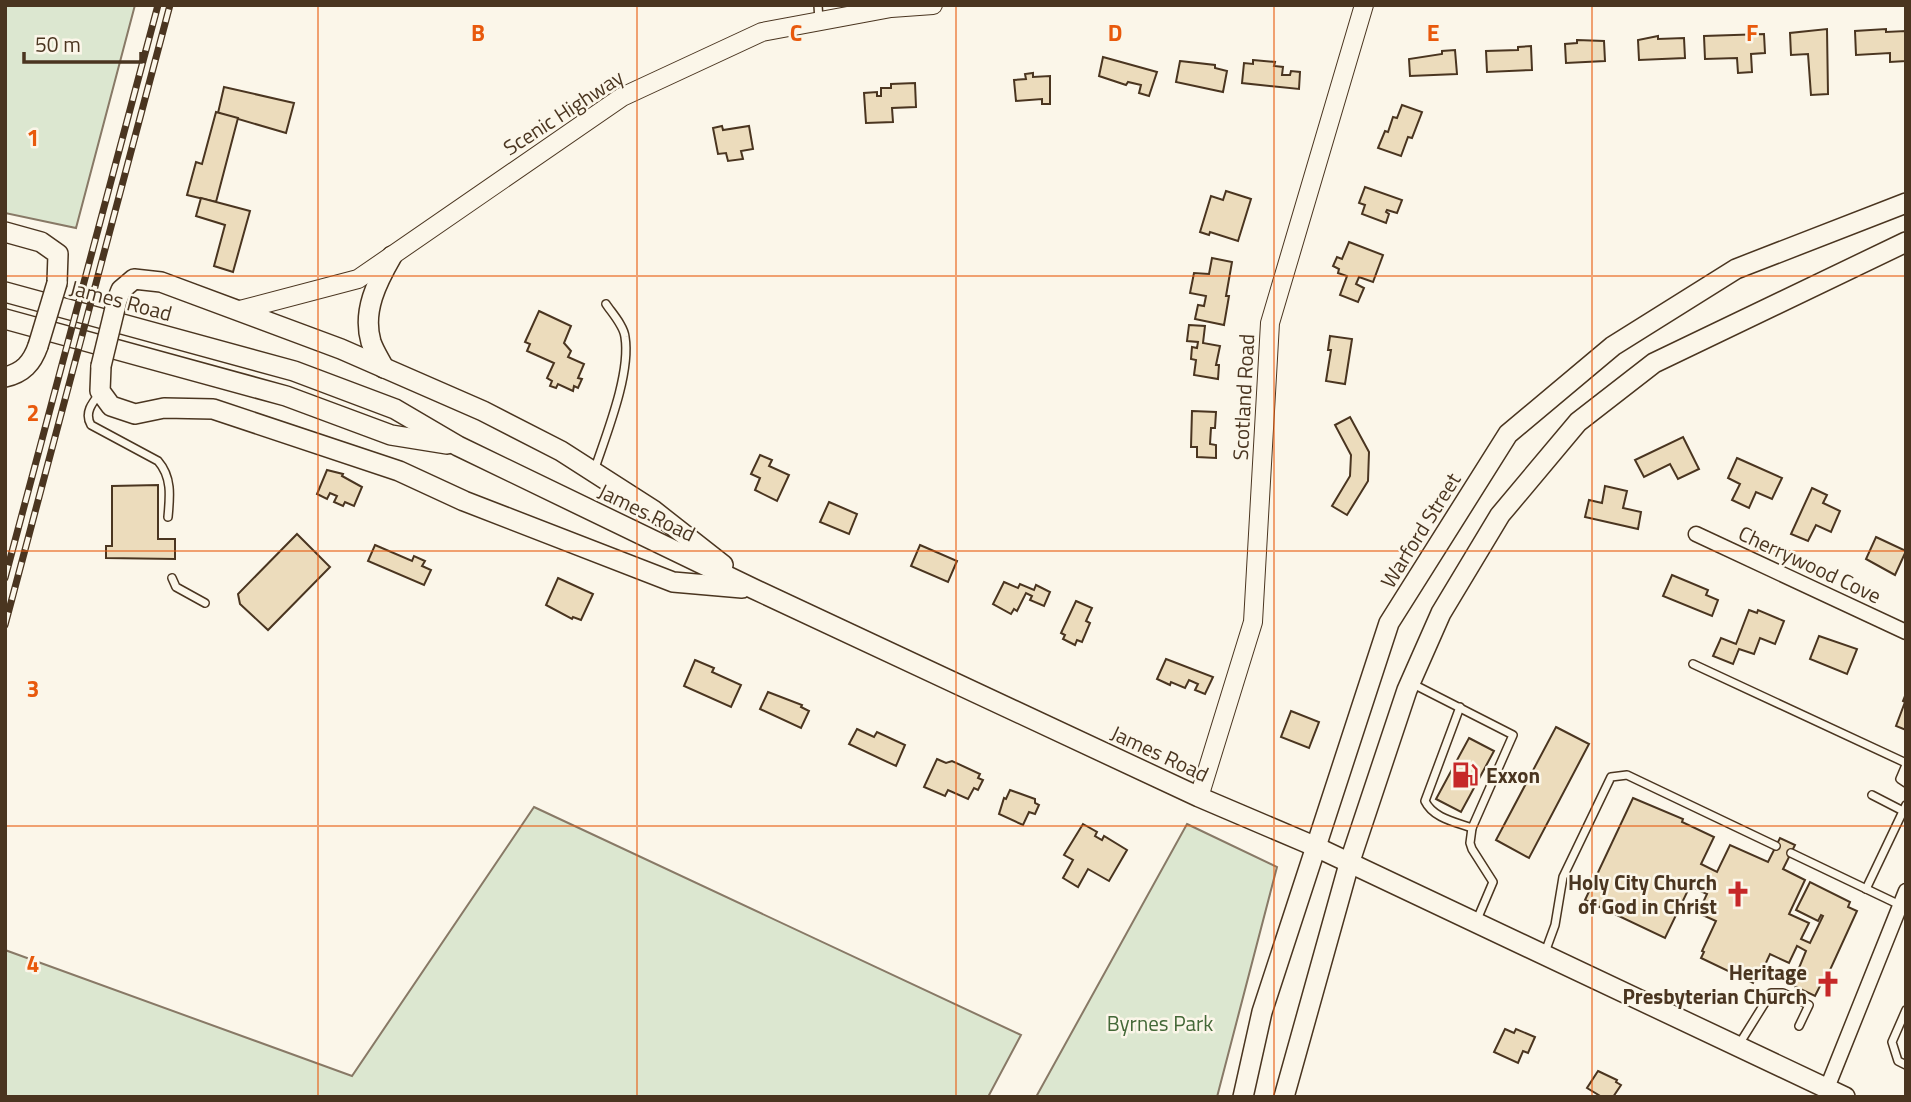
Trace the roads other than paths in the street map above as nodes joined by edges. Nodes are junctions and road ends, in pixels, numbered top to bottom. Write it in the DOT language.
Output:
graph roads {
  1 [pos="933,5"];
  2 [pos="1364,5"];
  3 [pos="861,9"];
  4 [pos="818,13"];
  5 [pos="1906,204"];
  6 [pos="5,232"];
  7 [pos="1906,242"];
  8 [pos="392,256"];
  9 [pos="5,292"];
  10 [pos="606,304"];
  11 [pos="240,310"];
  12 [pos="5,319"];
  13 [pos="384,368"];
  14 [pos="5,377"];
  15 [pos="100,392"];
  16 [pos="458,446"];
  17 [pos="594,471"];
  18 [pos="168,517"];
  19 [pos="1696,534"];
  20 [pos="172,578"];
  21 [pos="754,589"];
  22 [pos="205,603"];
  23 [pos="1906,632"];
  24 [pos="1693,664"];
  25 [pos="1410,683"];
  26 [pos="1460,707"];
  27 [pos="1906,764"];
  28 [pos="1906,783"];
  29 [pos="1872,796"];
  30 [pos="1199,797"];
  31 [pos="1905,810"];
  32 [pos="1472,828"];
  33 [pos="1314,846"];
  34 [pos="1776,846"];
  35 [pos="1791,853"];
  36 [pos="1349,864"];
  37 [pos="1866,890"];
  38 [pos="1906,891"];
  39 [pos="1903,906"];
  40 [pos="1476,923"];
  41 [pos="1544,956"];
  42 [pos="1906,1010"];
  43 [pos="1800,1026"];
  44 [pos="1737,1046"];
  45 [pos="1906,1065"];
  46 [pos="1827,1088"];
  47 [pos="1242,1097"];
  48 [pos="1284,1097"];
  49 [pos="1845,1097"];
  1 -- 3 [label="street, Scenic Highway"];
  2 -- 30 [label="street, Scotland Road"];
  3 -- 4 [label="street, Scenic Highway"];
  4 -- 8 [label="street, Scenic Highway"];
  5 -- 33 [label="main road, Warford Street"];
  6 -- 14 [label="main road, bridge"];
  7 -- 25 [label="main road"];
  8 -- 11 [label="street, Scenic Highway"];
  8 -- 13 [label="main road"];
  9 -- 16 [label="main road, James Road"];
  10 -- 17 [label="lane"];
  11 -- 13 [label="main road"];
  11 -- 15 [label="main road, bridge"];
  12 -- 16 [label="main road, James Road"];
  13 -- 17 [label="main road"];
  15 -- 18 [label="lane"];
  15 -- 21 [label="main road"];
  16 -- 21 [label="main road, James Road"];
  17 -- 21 [label="main road"];
  19 -- 23 [label="street, Cherrywood Cove"];
  20 -- 22 [label="lane"];
  21 -- 30 [label="main road, James Road"];
  24 -- 27 [label="lane"];
  25 -- 26 [label="lane"];
  25 -- 36 [label="main road"];
  26 -- 32 [label="lane"];
  26 -- 32 [label="lane"];
  27 -- 28 [label="lane"];
  29 -- 31 [label="lane"];
  30 -- 33 [label="main road, James Road"];
  31 -- 37 [label="lane"];
  32 -- 40 [label="lane"];
  33 -- 36 [label="main road, James Road"];
  33 -- 47 [label="main road, Warford Street"];
  34 -- 41 [label="lane"];
  35 -- 37 [label="lane"];
  36 -- 40 [label="main road, James Road"];
  36 -- 48 [label="main road"];
  37 -- 39 [label="lane"];
  38 -- 39 [label="street"];
  39 -- 46 [label="street"];
  40 -- 41 [label="main road, James Road"];
  41 -- 44 [label="main road, James Road"];
  42 -- 45 [label="lane"];
  43 -- 44 [label="lane"];
  44 -- 46 [label="main road, James Road"];
  46 -- 49 [label="main road, James Road"];
}
